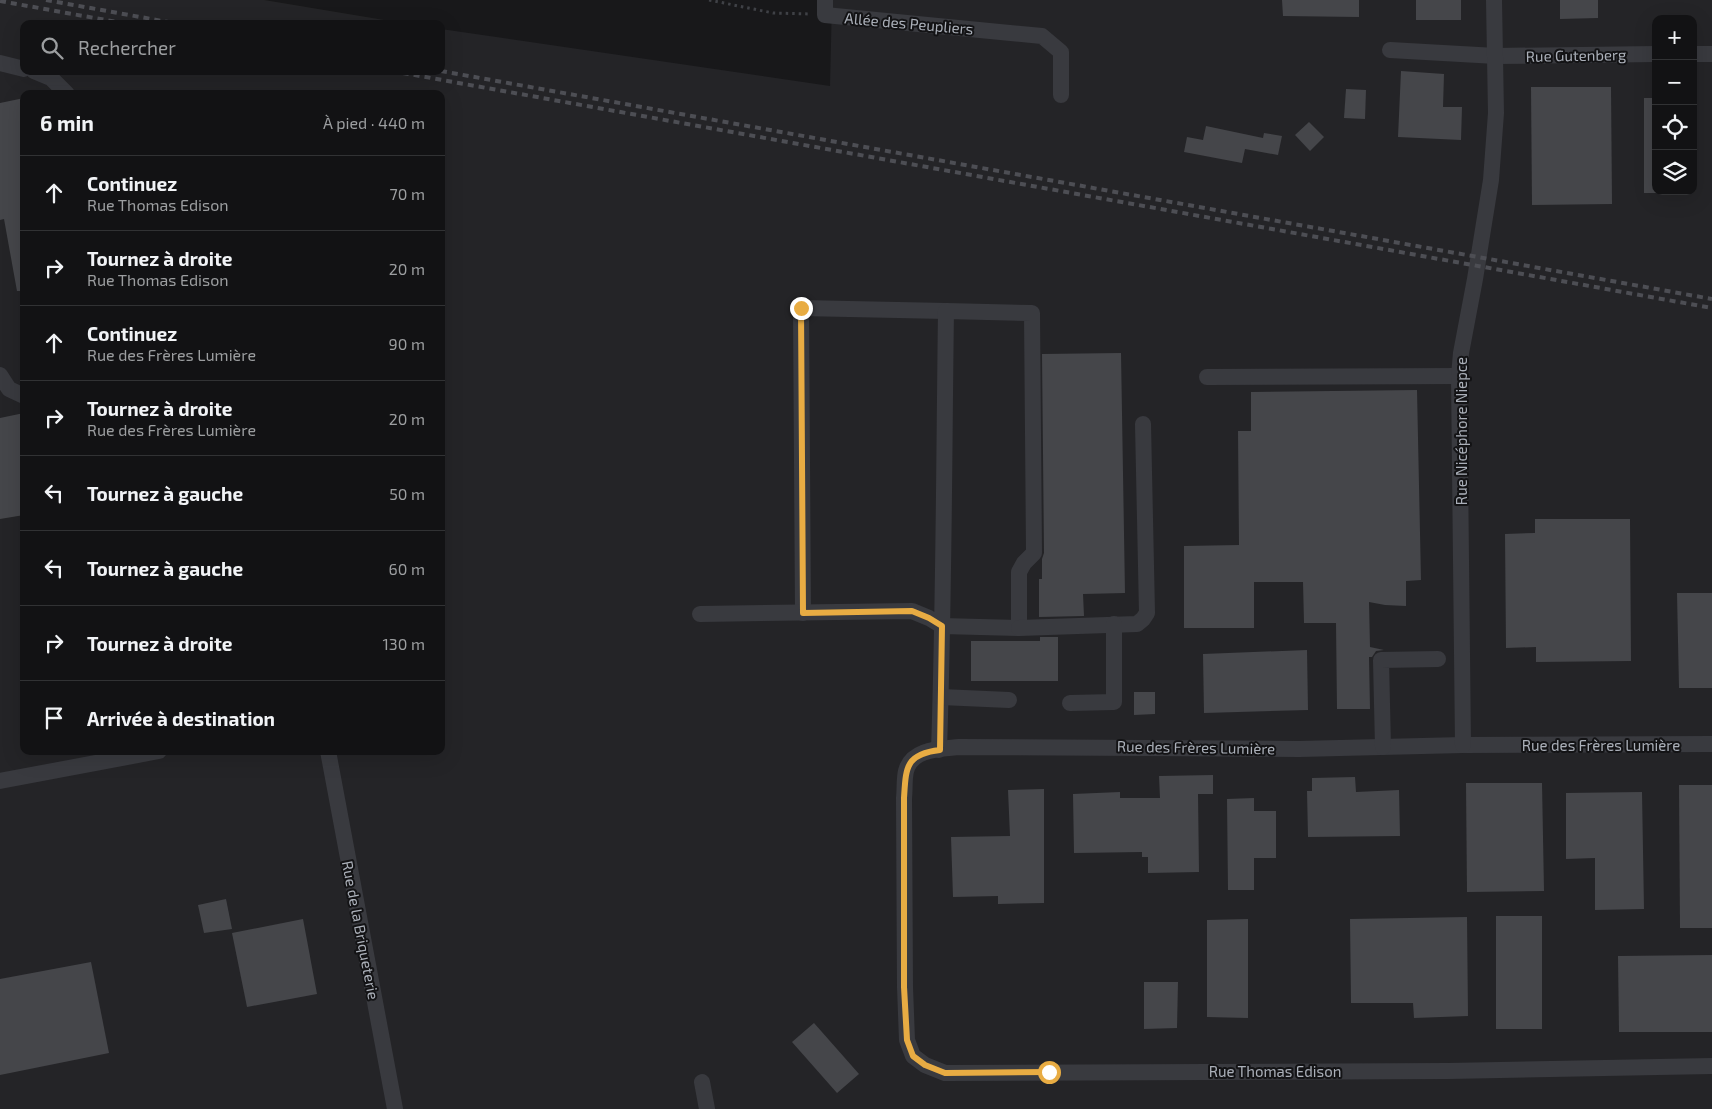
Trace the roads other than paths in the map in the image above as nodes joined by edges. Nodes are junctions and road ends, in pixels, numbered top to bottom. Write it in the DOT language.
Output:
graph roads {
  1 [pos="1494,0"];
  2 [pos="825,8"];
  3 [pos="1390,50"];
  4 [pos="1652,54"];
  5 [pos="1697,54"];
  6 [pos="1712,54"];
  7 [pos="1496,56"];
  8 [pos="0,63"];
  9 [pos="20,68"];
  10 [pos="44,75"];
  11 [pos="63,90"];
  12 [pos="1061,95"];
  13 [pos="946,311"];
  14 [pos="0,375"];
  15 [pos="1459,376"];
  16 [pos="1207,377"];
  17 [pos="20,395"];
  18 [pos="1143,424"];
  19 [pos="803,613"];
  20 [pos="700,614"];
  21 [pos="1114,624"];
  22 [pos="942,626"];
  23 [pos="1019,628"];
  24 [pos="1438,659"];
  25 [pos="941,697"];
  26 [pos="1010,700"];
  27 [pos="1070,703"];
  28 [pos="1712,744"];
  29 [pos="1463,745"];
  30 [pos="1383,747"];
  31 [pos="940,750"];
  32 [pos="138,755"];
  33 [pos="329,755"];
  34 [pos="0,781"];
  35 [pos="904,987"];
  36 [pos="1712,1066"];
  37 [pos="702,1082"];
  38 [pos="395,1109"];
  39 [pos="707,1109"];
  1 -- 7 [label="street, Rue Nicéphore Niepce"];
  2 -- 12 [label="street, Allée des Peupliers"];
  3 -- 7 [label="street, Rue Gutenberg"];
  4 -- 7 [label="street, Rue Gutenberg"];
  5 -- 6 [label="street"];
  7 -- 15 [label="street, Rue Nicéphore Niepce"];
  8 -- 9 [label="street"];
  10 -- 11 [label="street"];
  13 -- 19 [label="street"];
  13 -- 22 [label="street"];
  13 -- 23 [label="street"];
  14 -- 17 [label="street"];
  15 -- 16 [label="street"];
  15 -- 29 [label="street, Rue Nicéphore Niepce"];
  18 -- 21 [label="street"];
  19 -- 20 [label="street"];
  19 -- 22 [label="street"];
  21 -- 23 [label="street"];
  21 -- 27 [label="street"];
  22 -- 23 [label="street"];
  22 -- 25 [label="street"];
  24 -- 30 [label="street"];
  25 -- 26 [label="street"];
  25 -- 31 [label="street"];
  28 -- 29 [label="street, Rue des Frères Lumière"];
  29 -- 30 [label="street, Rue des Frères Lumière"];
  30 -- 31 [label="street, Rue des Frères Lumière"];
  31 -- 35 [label="street, Rue des Frères Lumière"];
  32 -- 34 [label="street"];
  33 -- 38 [label="street, Rue de la Briqueterie"];
  35 -- 36 [label="street, Rue Thomas Edison"];
  37 -- 39 [label="street"];
}
